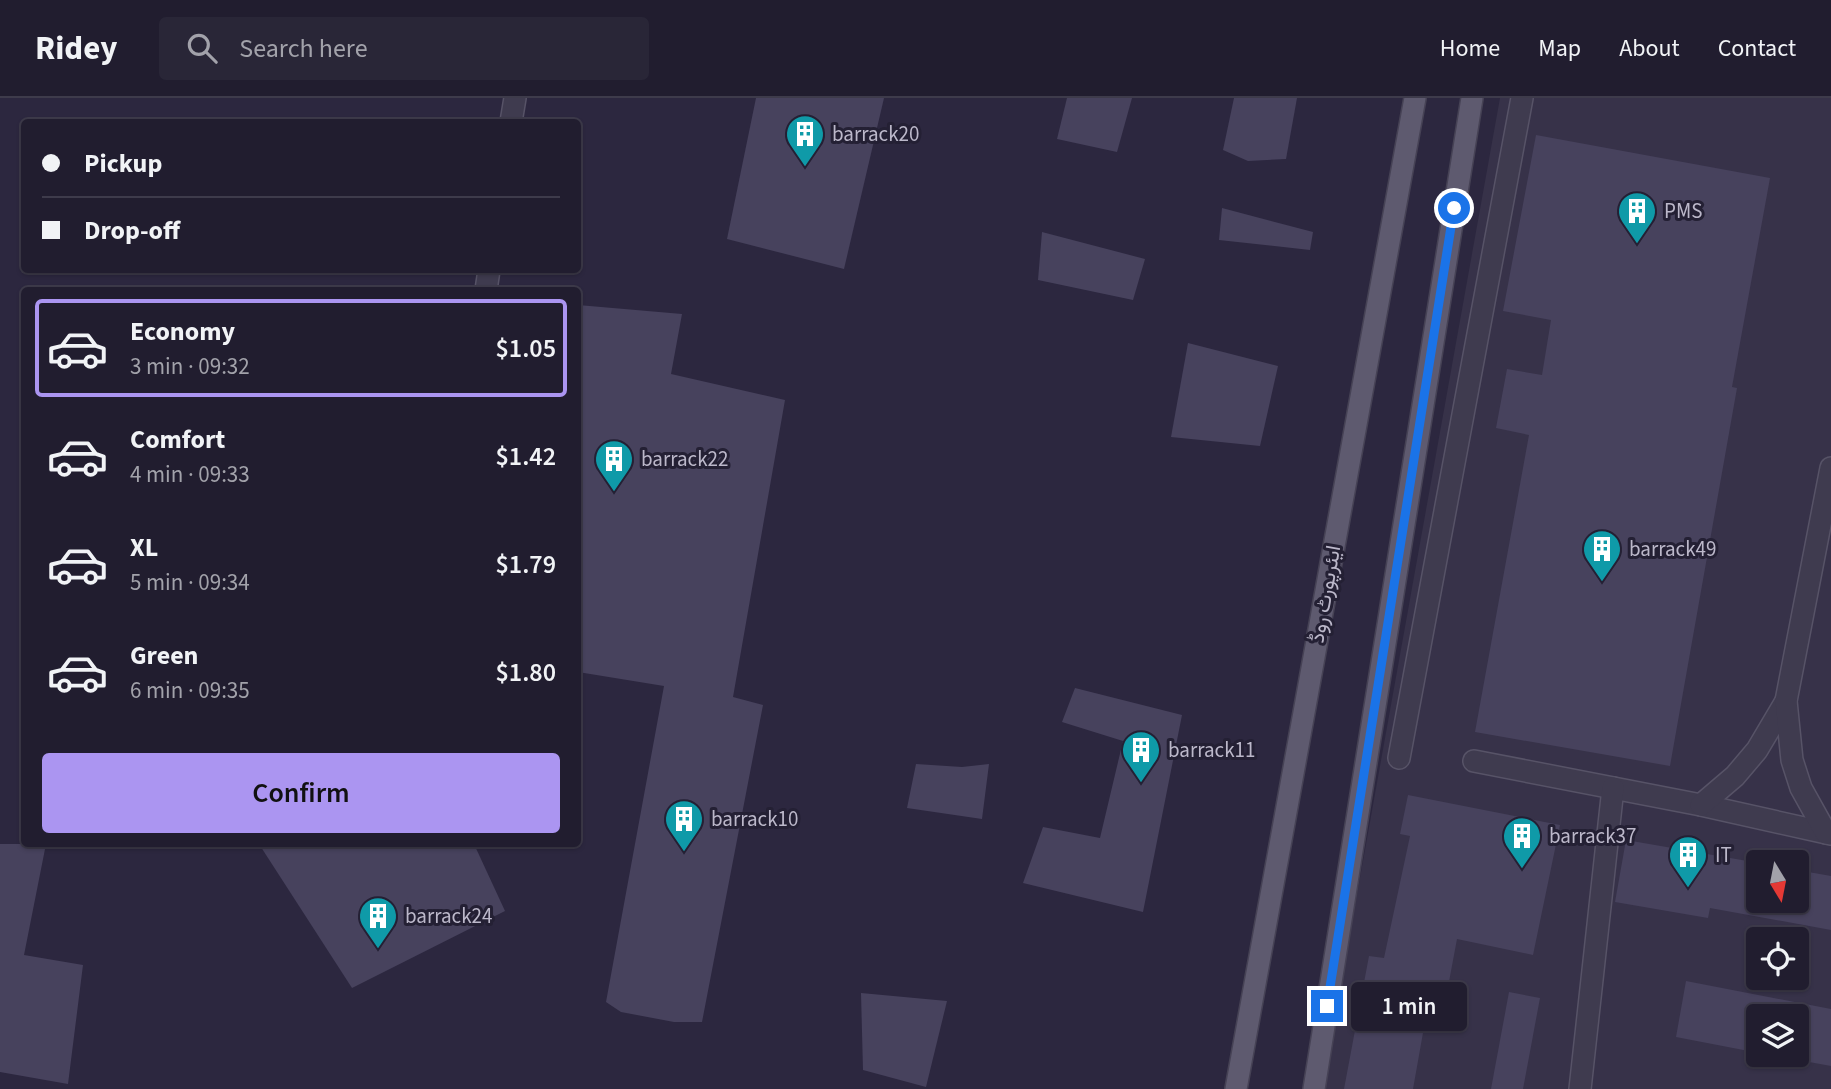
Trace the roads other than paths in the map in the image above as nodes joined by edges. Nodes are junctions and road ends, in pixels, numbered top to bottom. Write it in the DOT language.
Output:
graph roads {
  1 [pos="515,98"];
  2 [pos="1415,98"];
  3 [pos="1472,98"];
  4 [pos="1522,98"];
  5 [pos="512,119"];
  6 [pos="1831,468"];
  7 [pos="1786,701"];
  8 [pos="1399,758"];
  9 [pos="1474,761"];
  10 [pos="1613,788"];
  11 [pos="1701,805"];
  12 [pos="1828,833"];
  13 [pos="1236,1089"];
  14 [pos="1314,1089"];
  15 [pos="1580,1089"];
  1 -- 5 [label="street"];
  2 -- 13 [label="main road, ایئرپورٹ روڈ"];
  3 -- 14 [label="main road"];
  4 -- 8 [label="street"];
  6 -- 7 [label="street"];
  7 -- 11 [label="street"];
  7 -- 12 [label="street"];
  9 -- 10 [label="street"];
  10 -- 11 [label="street"];
  10 -- 15 [label="street"];
  11 -- 12 [label="street"];
}
